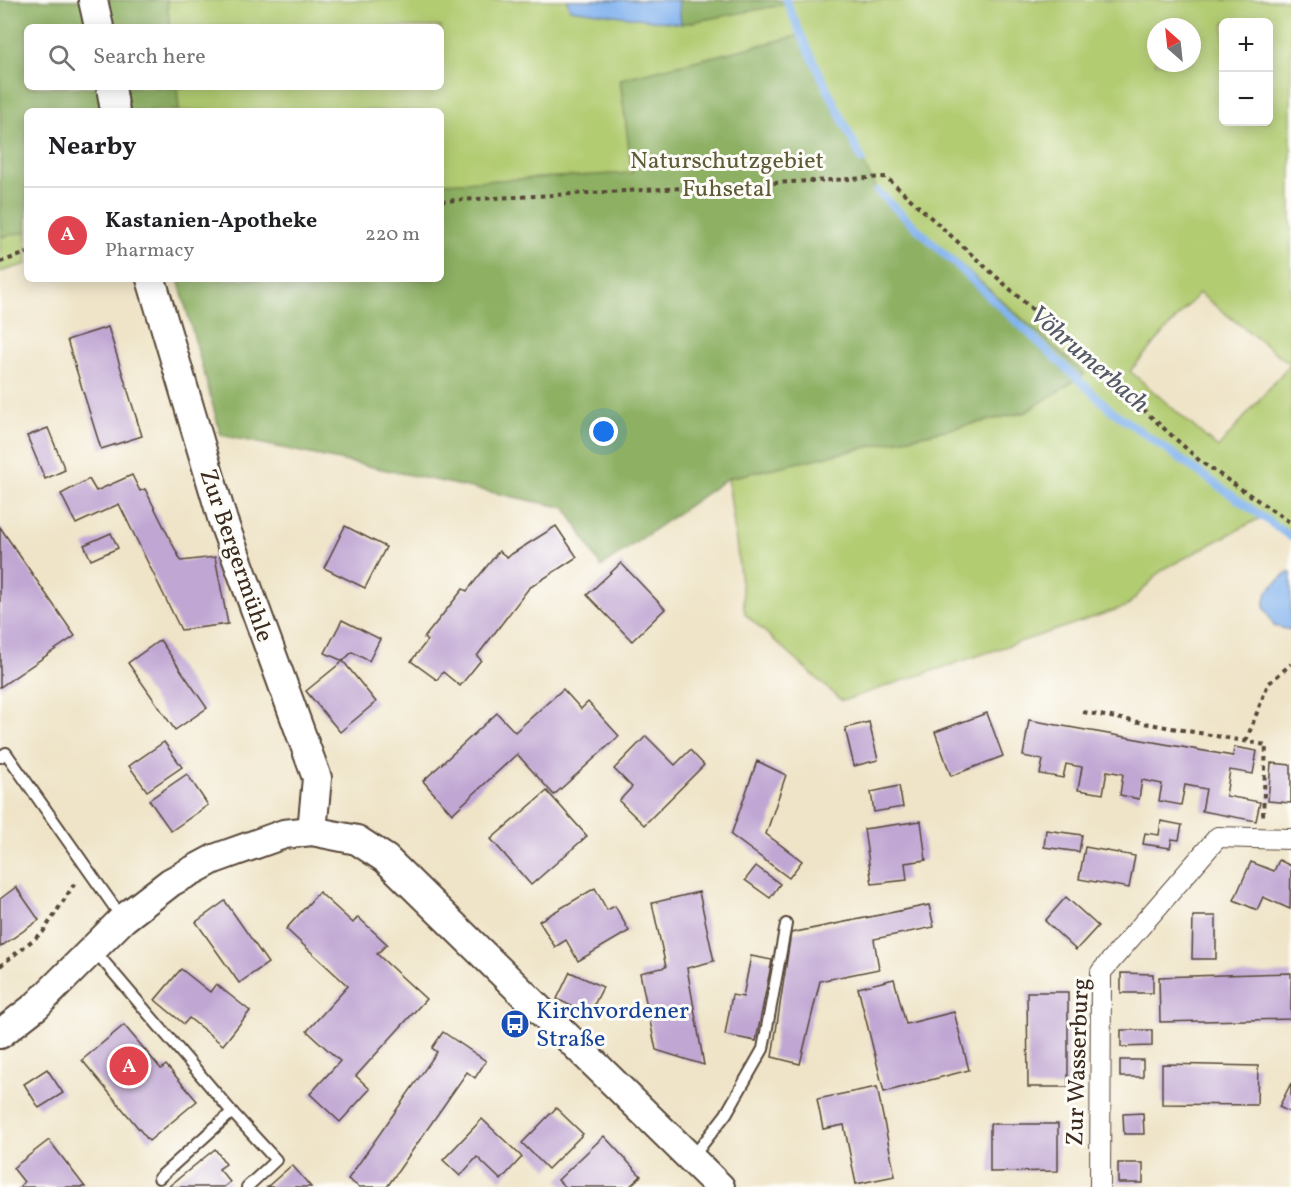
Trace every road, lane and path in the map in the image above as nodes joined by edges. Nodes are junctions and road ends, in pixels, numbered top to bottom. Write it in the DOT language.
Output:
graph roads {
  1 [pos="93,0"];
  2 [pos="98,24"];
  3 [pos="112,90"];
  4 [pos="114,108"];
  5 [pos="444,201"];
  6 [pos="24,254"];
  7 [pos="0,262"];
  8 [pos="152,282"];
  9 [pos="1291,523"];
  10 [pos="1291,664"];
  11 [pos="1083,712"];
  12 [pos="1246,741"];
  13 [pos="0,757"];
  14 [pos="312,831"];
  15 [pos="1262,838"];
  16 [pos="1291,839"];
  17 [pos="86,867"];
  18 [pos="123,919"];
  19 [pos="786,924"];
  20 [pos="92,948"];
  21 [pos="0,966"];
  22 [pos="0,1034"];
  23 [pos="232,1112"];
  24 [pos="692,1158"];
  25 [pos="159,1178"];
  26 [pos="246,1187"];
  27 [pos="720,1187"];
  28 [pos="1100,1187"];
  1 -- 2 [label="main road"];
  3 -- 4 [label="main road"];
  5 -- 9 [label="path"];
  6 -- 7 [label="path"];
  8 -- 14 [label="main road, Zur Bergermühle"];
  10 -- 12 [label="path"];
  11 -- 12 [label="path"];
  12 -- 15 [label="path"];
  13 -- 17 [label="lane"];
  14 -- 18 [label="main road"];
  14 -- 24 [label="main road"];
  15 -- 16 [label="street, Zur Wasserburg"];
  15 -- 28 [label="street, Zur Wasserburg"];
  17 -- 18 [label="lane"];
  17 -- 21 [label="path"];
  18 -- 20 [label="main road"];
  19 -- 24 [label="lane"];
  20 -- 22 [label="main road"];
  20 -- 23 [label="lane"];
  23 -- 25 [label="lane"];
  23 -- 26 [label="lane"];
  24 -- 27 [label="main road"];
}
